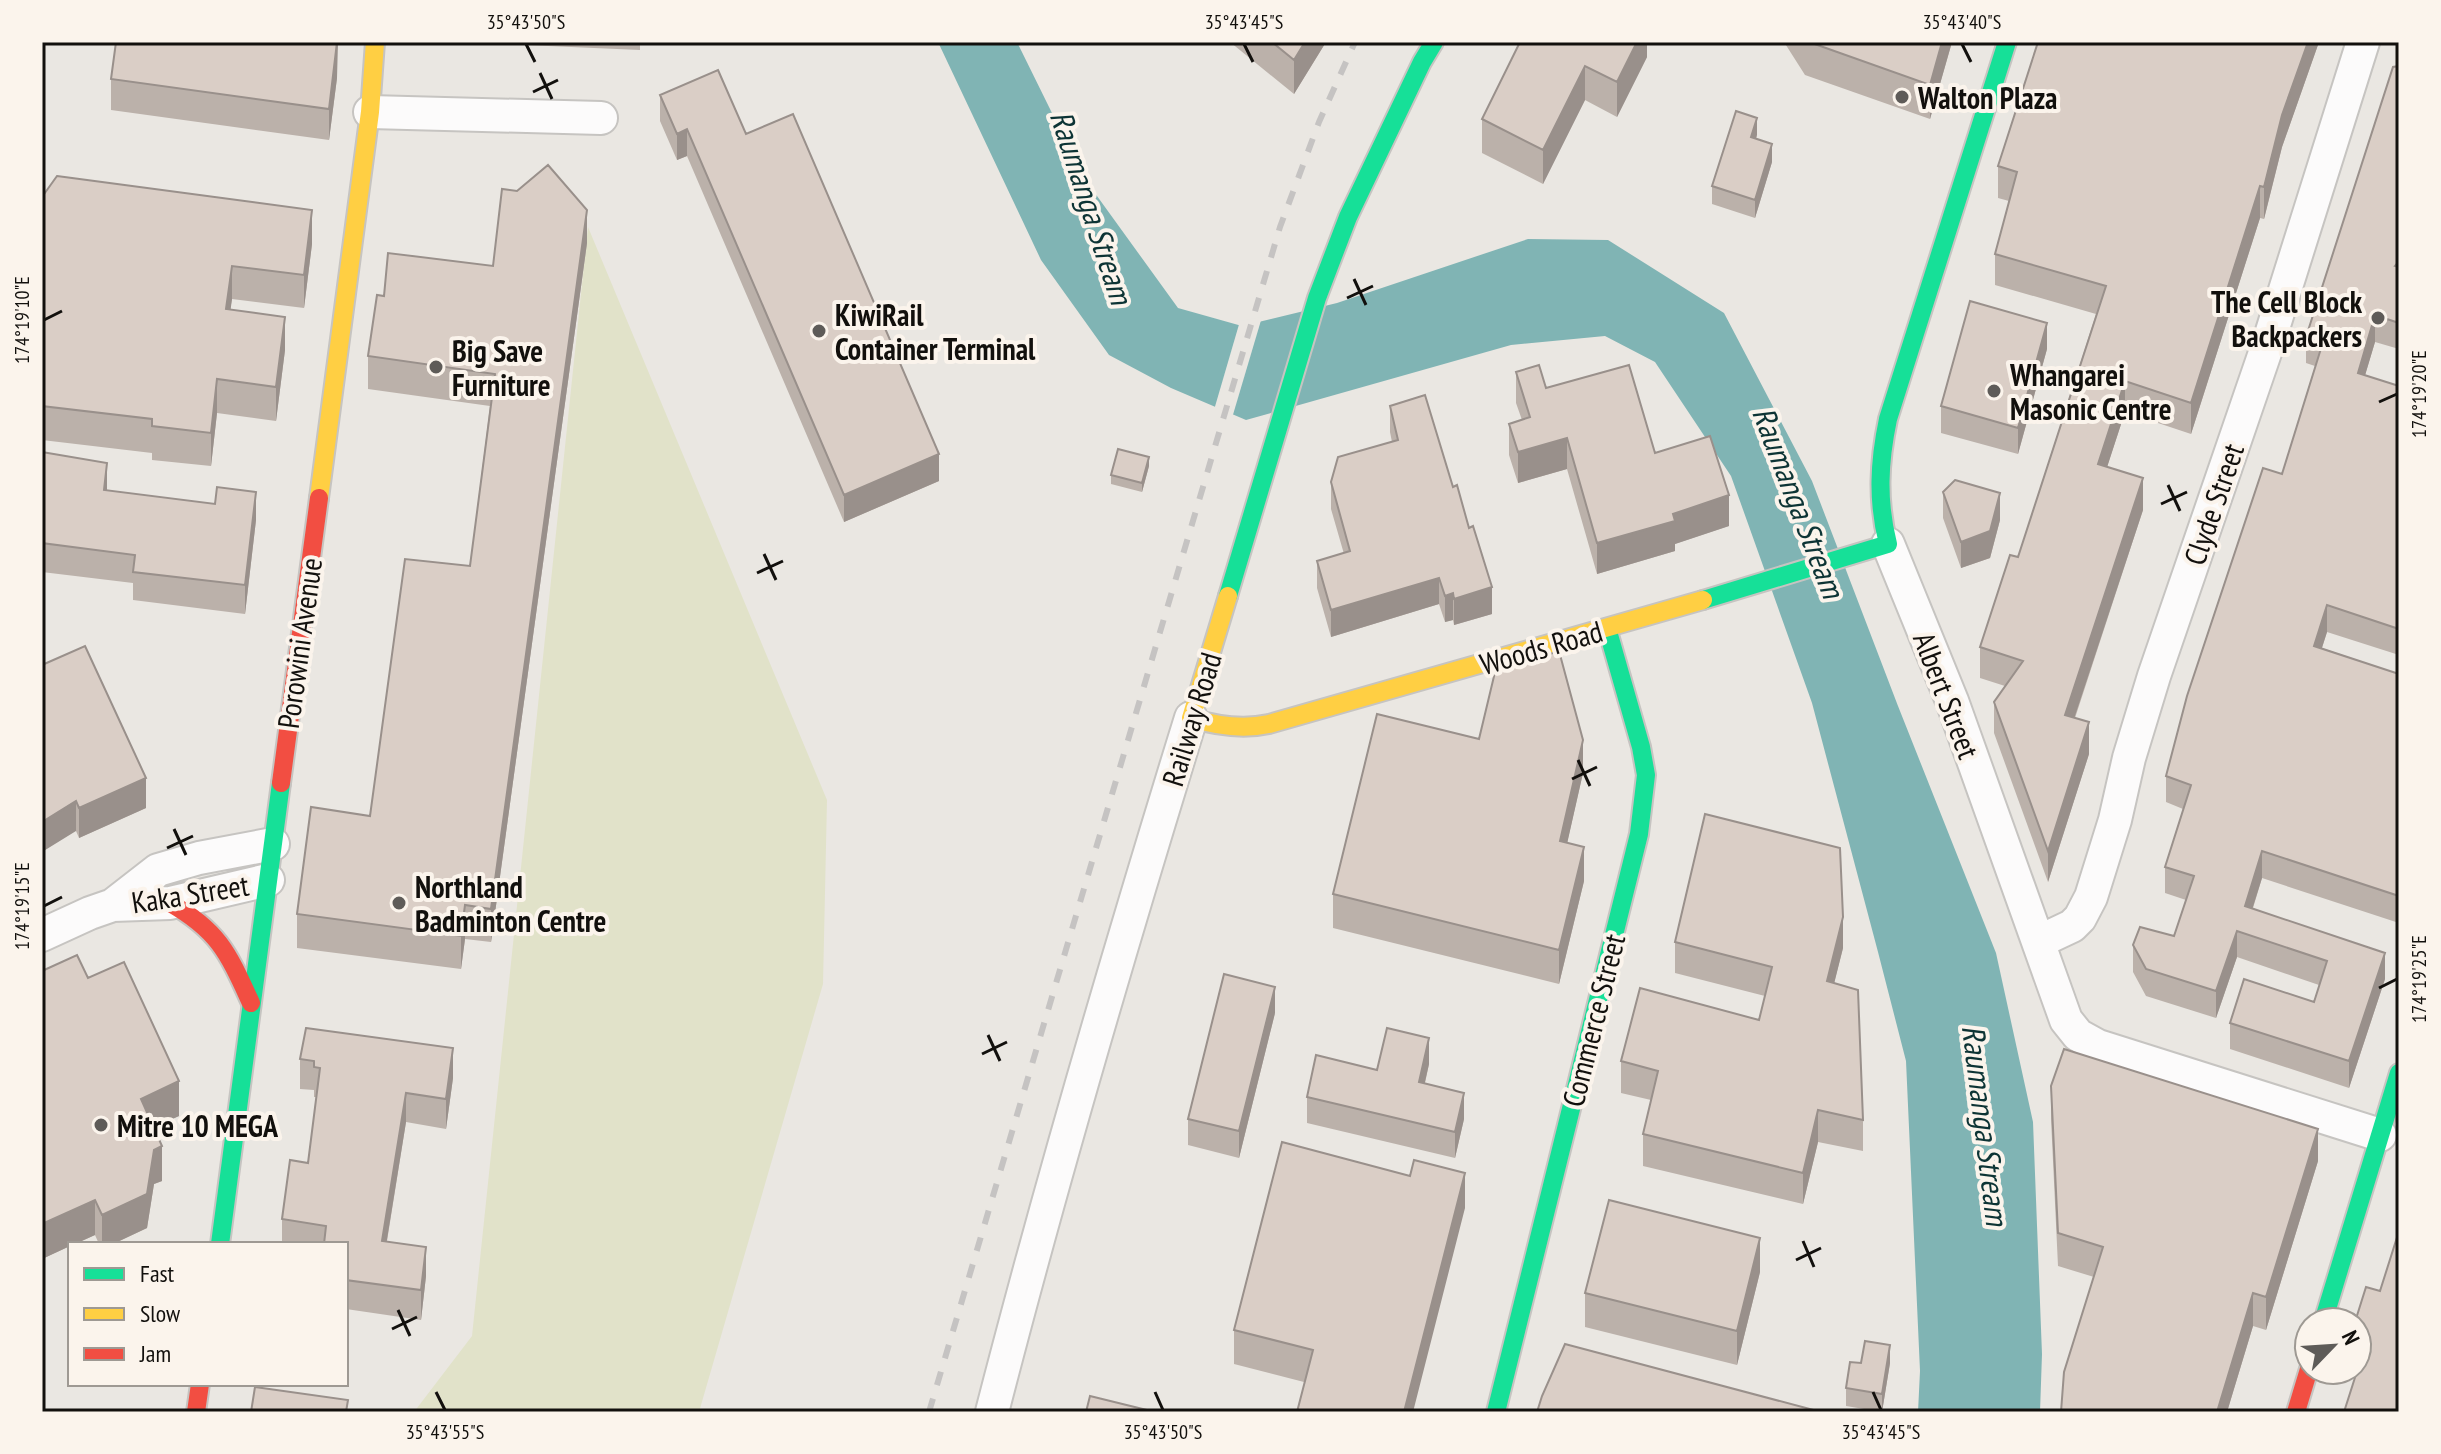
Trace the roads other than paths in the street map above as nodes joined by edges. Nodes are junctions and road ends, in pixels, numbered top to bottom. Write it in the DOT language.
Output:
graph roads {
  1 [pos="375,42"];
  2 [pos="1434,42"];
  3 [pos="2007,42"];
  4 [pos="2363,42"];
  5 [pos="370,112"];
  6 [pos="601,118"];
  7 [pos="1888,544"];
  8 [pos="1607,628"];
  9 [pos="1191,718"];
  10 [pos="273,844"];
  11 [pos="268,880"];
  12 [pos="170,903"];
  13 [pos="113,905"];
  14 [pos="42,935"];
  15 [pos="2038,942"];
  16 [pos="251,1003"];
  17 [pos="2399,1073"];
  18 [pos="2380,1135"];
  19 [pos="220,1242"];
  20 [pos="2328,1306"];
  21 [pos="200,1386"];
  22 [pos="2304,1386"];
  23 [pos="196,1412"];
  24 [pos="992,1412"];
  25 [pos="1496,1412"];
  26 [pos="2296,1412"];
  1 -- 5 [label="street, Porowini Avenue"];
  2 -- 9 [label="street, Railway Road"];
  3 -- 7 [label="street, Albert Street"];
  4 -- 15 [label="street, Clyde Street"];
  5 -- 6 [label="street"];
  5 -- 10 [label="street, Porowini Avenue"];
  7 -- 8 [label="street, Woods Road"];
  7 -- 15 [label="street, Albert Street"];
  8 -- 9 [label="street, Woods Road"];
  8 -- 25 [label="street, Commerce Street"];
  9 -- 24 [label="street, Railway Road"];
  10 -- 11 [label="street, Porowini Avenue"];
  10 -- 13 [label="street, Kaka Street"];
  11 -- 12 [label="street, Kaka Street"];
  11 -- 16 [label="street, Porowini Avenue"];
  12 -- 13 [label="street, Kaka Street"];
  12 -- 16 [label="street"];
  13 -- 14 [label="street, Kaka Street"];
  15 -- 18 [label="street, Albert Street"];
  16 -- 19 [label="street, Porowini Avenue"];
  17 -- 18 [label="street"];
  18 -- 20 [label="street"];
  21 -- 23 [label="street"];
  22 -- 26 [label="street"];
}
